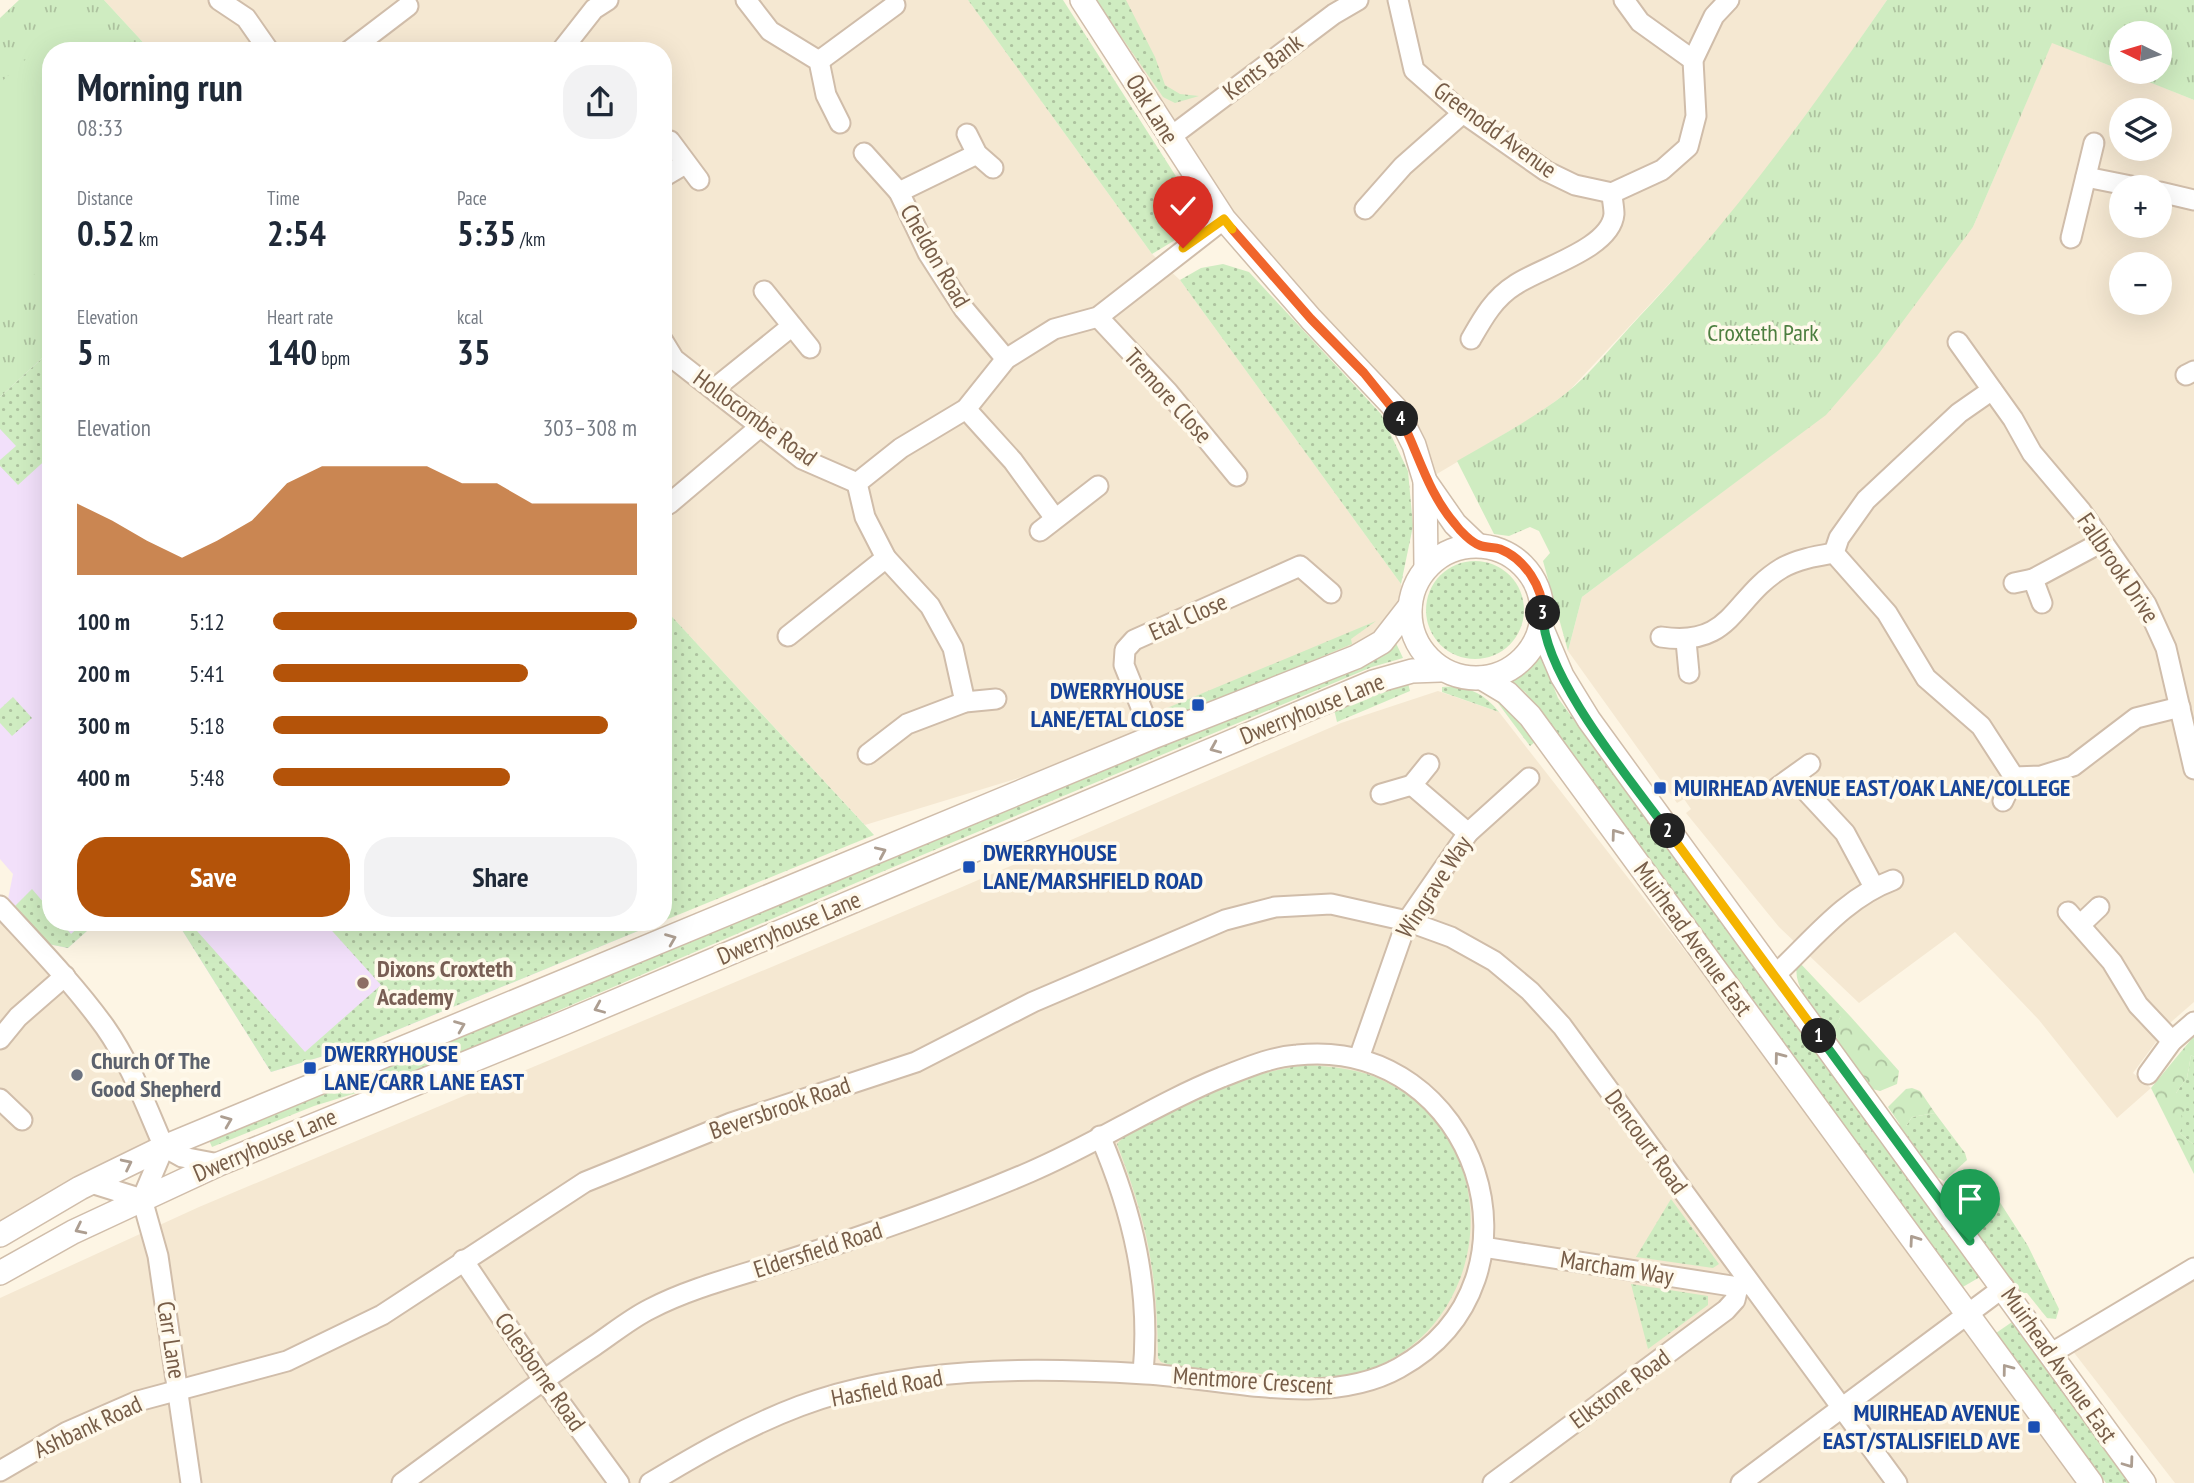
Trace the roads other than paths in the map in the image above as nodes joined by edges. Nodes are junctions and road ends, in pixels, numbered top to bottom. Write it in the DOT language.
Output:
graph roads {
  1 [pos="219,0"];
  2 [pos="746,0"];
  3 [pos="1082,0"];
  4 [pos="1358,0"];
  5 [pos="1398,0"];
  6 [pos="1624,0"];
  7 [pos="1729,0"];
  8 [pos="597,3"];
  9 [pos="899,5"];
  10 [pos="408,6"];
  11 [pos="263,42"];
  12 [pos="361,42"];
  13 [pos="568,42"];
  14 [pos="1693,60"];
  15 [pos="819,61"];
  16 [pos="1463,113"];
  17 [pos="840,123"];
  18 [pos="967,134"];
  19 [pos="1169,138"];
  20 [pos="672,144"];
  21 [pos="2094,144"];
  22 [pos="864,153"];
  23 [pos="977,154"];
  24 [pos="685,164"];
  25 [pos="993,168"];
  26 [pos="672,172"];
  27 [pos="2086,177"];
  28 [pos="699,180"];
  29 [pos="2109,182"];
  30 [pos="899,192"];
  31 [pos="1612,192"];
  32 [pos="2172,195"];
  33 [pos="2194,200"];
  34 [pos="1365,209"];
  35 [pos="1224,219"];
  36 [pos="2071,238"];
  37 [pos="764,291"];
  38 [pos="1098,317"];
  39 [pos="792,326"];
  40 [pos="1471,339"];
  41 [pos="1958,342"];
  42 [pos="810,348"];
  43 [pos="672,356"];
  44 [pos="1006,359"];
  45 [pos="714,389"];
  46 [pos="1992,390"];
  47 [pos="966,409"];
  48 [pos="761,426"];
  49 [pos="1237,476"];
  50 [pos="1425,481"];
  51 [pos="857,483"];
  52 [pos="1098,486"];
  53 [pos="672,505"];
  54 [pos="1054,517"];
  55 [pos="1040,531"];
  56 [pos="2102,542"];
  57 [pos="1477,545"];
  58 [pos="1834,553"];
  59 [pos="886,558"];
  60 [pos="1426,567"];
  61 [pos="2033,579"];
  62 [pos="2014,583"];
  63 [pos="1331,593"];
  64 [pos="2042,603"];
  65 [pos="1410,606"];
  66 [pos="1542,629"];
  67 [pos="788,636"];
  68 [pos="1661,637"];
  69 [pos="1686,641"];
  70 [pos="1440,670"];
  71 [pos="1689,673"];
  72 [pos="1482,678"];
  73 [pos="996,699"];
  74 [pos="965,702"];
  75 [pos="2180,707"];
  76 [pos="1153,737"];
  77 [pos="2191,740"];
  78 [pos="868,754"];
  79 [pos="1429,764"];
  80 [pos="1810,764"];
  81 [pos="2194,769"];
  82 [pos="2014,777"];
  83 [pos="1529,778"];
  84 [pos="1412,785"];
  85 [pos="1381,794"];
  86 [pos="2003,801"];
  87 [pos="1468,833"];
  88 [pos="0,906"];
  89 [pos="2099,907"];
  90 [pos="1407,921"];
  91 [pos="65,976"];
  92 [pos="1774,976"];
  93 [pos="2194,1022"];
  94 [pos="0,1039"];
  95 [pos="2172,1041"];
  96 [pos="1359,1058"];
  97 [pos="2148,1074"];
  98 [pos="0,1099"];
  99 [pos="22,1120"];
  100 [pos="1100,1136"];
  101 [pos="164,1147"];
  102 [pos="219,1164"];
  103 [pos="91,1183"];
  104 [pos="142,1199"];
  105 [pos="0,1235"];
  106 [pos="1483,1247"];
  107 [pos="463,1259"];
  108 [pos="0,1273"];
  109 [pos="2191,1276"];
  110 [pos="1744,1285"];
  111 [pos="2004,1287"];
  112 [pos="1967,1316"];
  113 [pos="2050,1353"];
  114 [pos="1143,1373"];
  115 [pos="543,1379"];
  116 [pos="178,1389"];
  117 [pos="1842,1410"];
  118 [pos="0,1471"];
  119 [pos="191,1483"];
  120 [pos="402,1483"];
  121 [pos="619,1483"];
  122 [pos="650,1483"];
  123 [pos="1493,1483"];
  124 [pos="1741,1483"];
  125 [pos="1897,1483"];
  126 [pos="2091,1483"];
  127 [pos="2144,1483"];
  1 -- 11 [label="street"];
  2 -- 15 [label="street"];
  3 -- 19 [label="street, Oak Lane"];
  4 -- 19 [label="street, Kents Bank"];
  5 -- 16 [label="street, Greenodd Avenue"];
  6 -- 14 [label="street"];
  7 -- 14 [label="street"];
  8 -- 13 [label="street"];
  9 -- 15 [label="street"];
  10 -- 12 [label="street"];
  14 -- 31 [label="street"];
  15 -- 17 [label="street"];
  16 -- 31 [label="street, Greenodd Avenue"];
  16 -- 34 [label="street"];
  18 -- 23 [label="street"];
  19 -- 35 [label="street, Oak Lane"];
  20 -- 24 [label="street"];
  21 -- 27 [label="street"];
  22 -- 30 [label="street, Cheldon Road"];
  23 -- 25 [label="street"];
  23 -- 30 [label="street"];
  24 -- 26 [label="street"];
  24 -- 28 [label="street"];
  27 -- 29 [label="street"];
  27 -- 36 [label="street"];
  30 -- 44 [label="street, Cheldon Road"];
  31 -- 40 [label="street"];
  32 -- 33 [label="street"];
  35 -- 38 [label="street"];
  35 -- 50 [label="street, Oak Lane"];
  37 -- 39 [label="street"];
  38 -- 44 [label="street"];
  38 -- 49 [label="street, Tremore Close"];
  39 -- 42 [label="street"];
  39 -- 45 [label="street"];
  41 -- 46 [label="street, Fallbrook Drive"];
  43 -- 45 [label="street, Hollocombe Road"];
  44 -- 47 [label="street"];
  45 -- 48 [label="street, Hollocombe Road"];
  46 -- 56 [label="street, Fallbrook Drive"];
  46 -- 58 [label="street"];
  47 -- 51 [label="street"];
  47 -- 54 [label="street"];
  48 -- 51 [label="street, Hollocombe Road"];
  48 -- 53 [label="street"];
  50 -- 57 [label="street, Oak Lane"];
  50 -- 60 [label="street, Oak Lane"];
  51 -- 59 [label="street"];
  52 -- 54 [label="street"];
  54 -- 55 [label="street"];
  56 -- 61 [label="street"];
  56 -- 75 [label="street, Fallbrook Drive"];
  57 -- 60 [label="street"];
  57 -- 66 [label="street"];
  58 -- 69 [label="street"];
  58 -- 82 [label="street"];
  59 -- 67 [label="street"];
  59 -- 74 [label="street"];
  60 -- 65 [label="street"];
  61 -- 62 [label="street"];
  61 -- 64 [label="street"];
  63 -- 76 [label="street, Etal Close"];
  65 -- 70 [label="street"];
  65 -- 76 [label="street, Dwerryhouse Lane"];
  66 -- 72 [label="street"];
  66 -- 92 [label="street, Muirhead Avenue East"];
  68 -- 69 [label="street"];
  69 -- 71 [label="street"];
  70 -- 72 [label="street"];
  70 -- 102 [label="street, Dwerryhouse Lane, one-way"];
  112 -- 72 [label="street, Muirhead Avenue East, one-way"];
  73 -- 74 [label="street"];
  74 -- 78 [label="street"];
  75 -- 77 [label="street, Fallbrook Drive"];
  75 -- 82 [label="street"];
  101 -- 76 [label="street, Dwerryhouse Lane, one-way"];
  77 -- 81 [label="street, Fallbrook Drive"];
  79 -- 84 [label="street"];
  80 -- 92 [label="street"];
  82 -- 86 [label="street"];
  83 -- 87 [label="street, Wingrave Way"];
  84 -- 85 [label="street"];
  84 -- 87 [label="street"];
  87 -- 90 [label="street, Wingrave Way"];
  88 -- 91 [label="street"];
  89 -- 95 [label="street"];
  90 -- 96 [label="street, Wingrave Way"];
  90 -- 107 [label="street, Beversbrook Road"];
  90 -- 110 [label="street, Dencourt Road"];
  91 -- 94 [label="street"];
  91 -- 101 [label="street"];
  92 -- 111 [label="street, Muirhead Avenue East"];
  93 -- 95 [label="street"];
  95 -- 97 [label="street"];
  96 -- 100 [label="street, Mentmore Crescent"];
  96 -- 106 [label="street, Mentmore Crescent"];
  98 -- 99 [label="street"];
  100 -- 114 [label="street"];
  100 -- 115 [label="street, Eldersfield Road"];
  101 -- 102 [label="street"];
  103 -- 101 [label="street, Dwerryhouse Lane, one-way"];
  101 -- 104 [label="street"];
  102 -- 104 [label="street, Dwerryhouse Lane"];
  103 -- 104 [label="street"];
  103 -- 105 [label="street, Dwerryhouse Lane"];
  104 -- 108 [label="street, Dwerryhouse Lane, one-way"];
  104 -- 116 [label="street, Carr Lane"];
  106 -- 110 [label="street, Marcham Way"];
  106 -- 114 [label="street, Mentmore Crescent"];
  107 -- 115 [label="street, Colesborne Road"];
  107 -- 116 [label="street, Beversbrook Road"];
  109 -- 113 [label="street"];
  110 -- 117 [label="street, Dencourt Road"];
  110 -- 123 [label="street, Elkstone Road"];
  111 -- 112 [label="street"];
  111 -- 113 [label="street, Muirhead Avenue East"];
  112 -- 117 [label="street"];
  126 -- 112 [label="street, Muirhead Avenue East, one-way"];
  113 -- 127 [label="street, Muirhead Avenue East, one-way"];
  114 -- 122 [label="street, Hasfield Road"];
  115 -- 120 [label="street, Eldersfield Road"];
  115 -- 121 [label="street, Colesborne Road"];
  116 -- 118 [label="street, Ashbank Road"];
  116 -- 119 [label="street, Carr Lane"];
  117 -- 124 [label="street"];
  117 -- 125 [label="street, Dencourt Road"];
}
